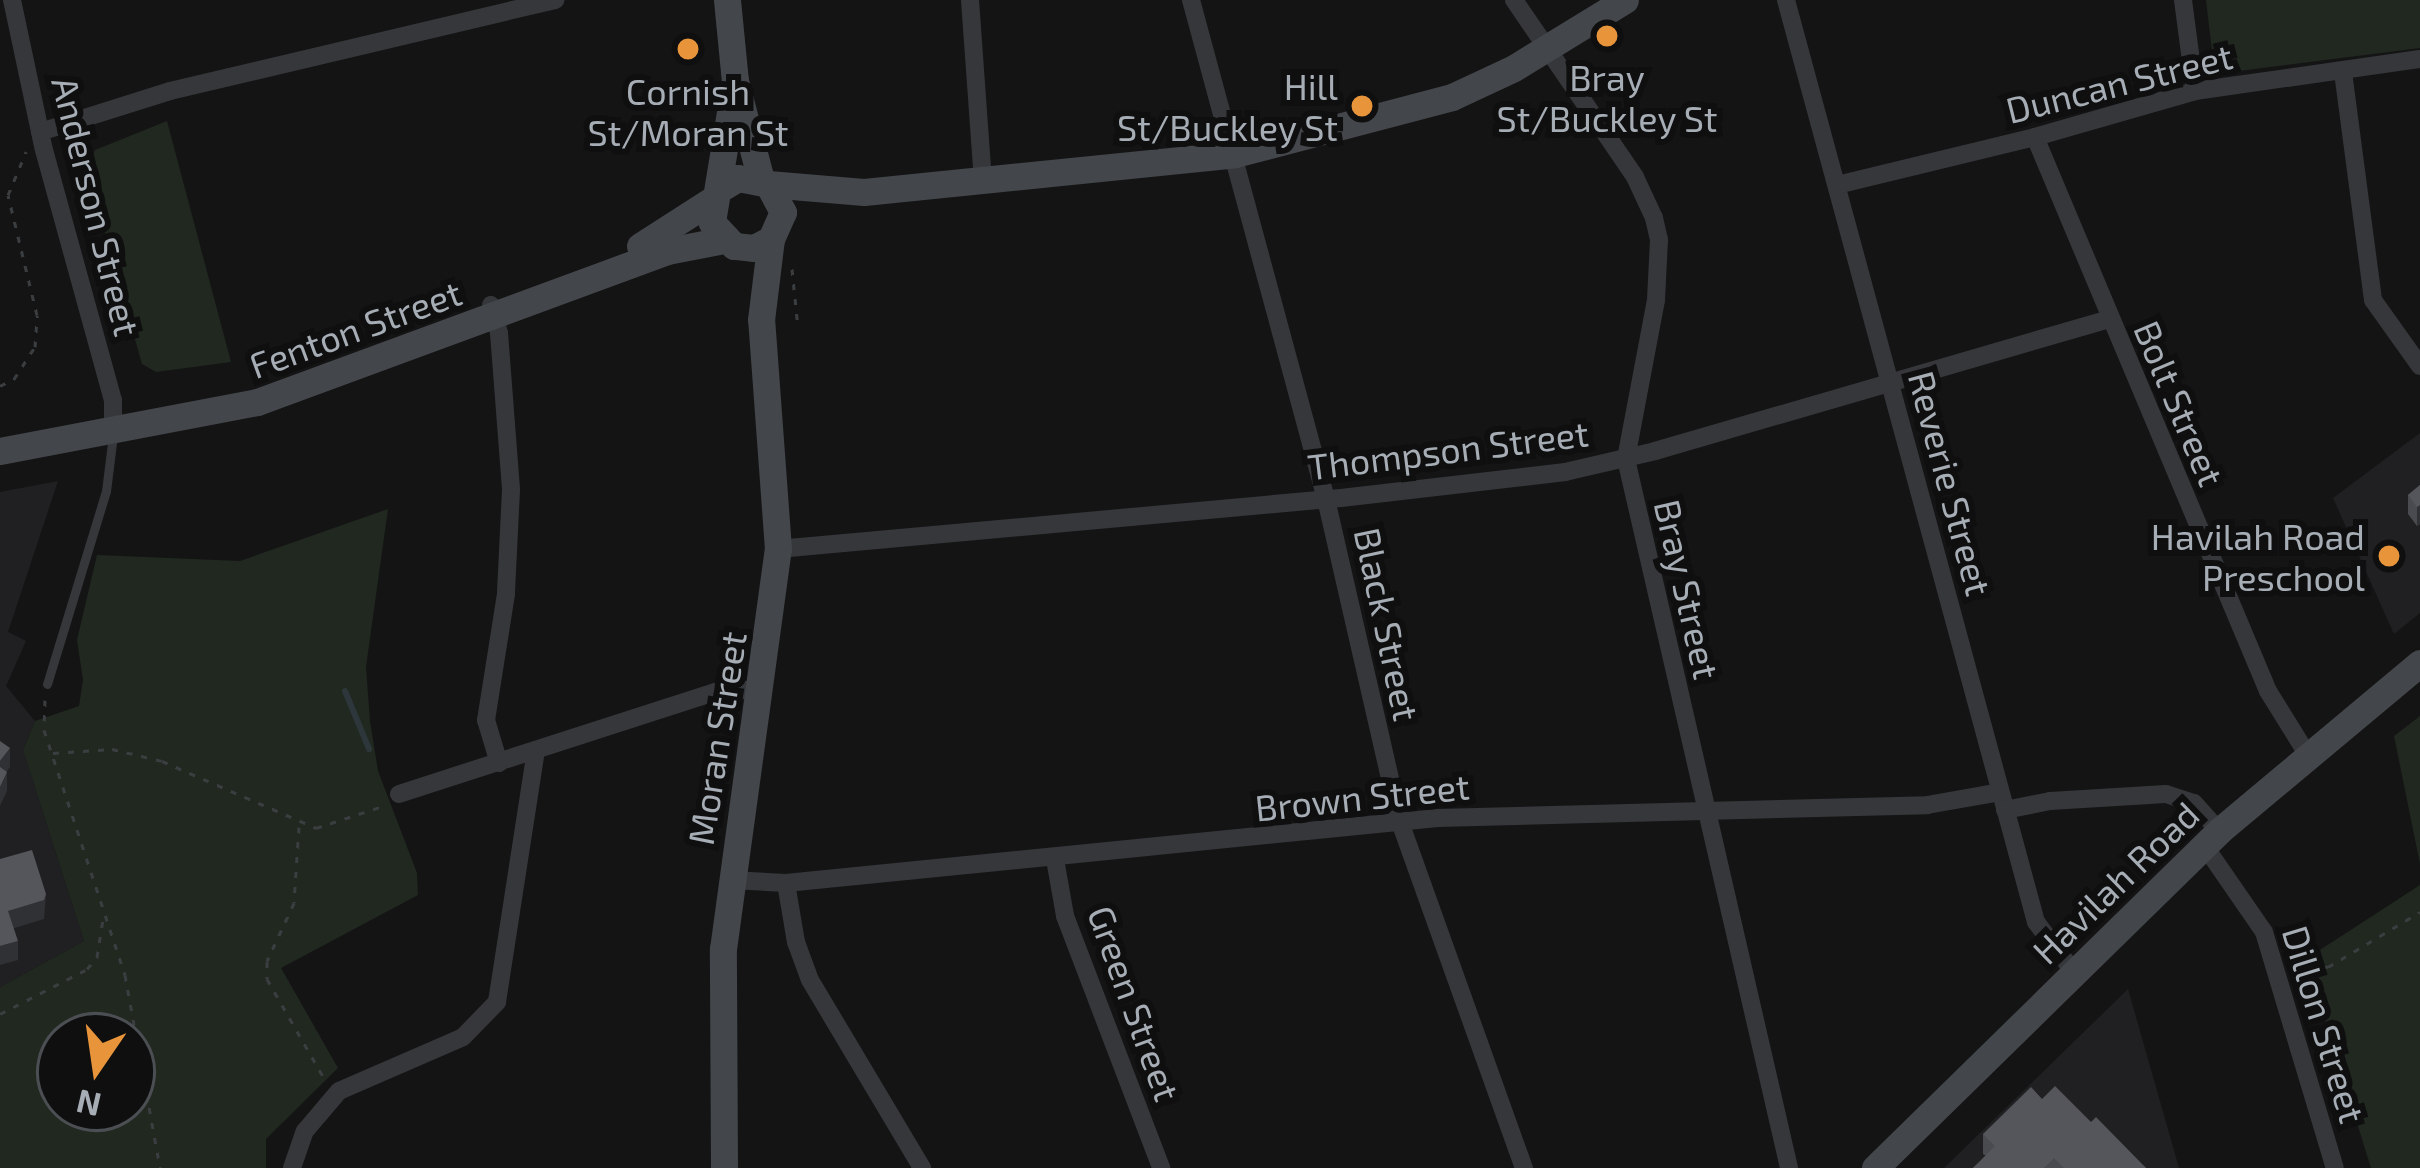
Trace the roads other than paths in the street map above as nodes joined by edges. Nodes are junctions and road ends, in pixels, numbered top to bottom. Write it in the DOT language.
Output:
graph roads {
  1 [pos="12,0"];
  2 [pos="555,0"];
  3 [pos="727,0"];
  4 [pos="970,0"];
  5 [pos="1191,0"];
  6 [pos="1514,0"];
  7 [pos="1625,0"];
  8 [pos="1786,0"];
  9 [pos="2182,0"];
  10 [pos="478,9"];
  11 [pos="1545,49"];
  12 [pos="2420,59"];
  13 [pos="2343,72"];
  14 [pos="735,81"];
  15 [pos="2195,91"];
  16 [pos="40,132"];
  17 [pos="2035,137"];
  18 [pos="1235,154"];
  19 [pos="765,182"];
  20 [pos="983,183"];
  21 [pos="1838,185"];
  22 [pos="864,192"];
  23 [pos="715,195"];
  24 [pos="776,231"];
  25 [pos="729,243"];
  26 [pos="493,310"];
  27 [pos="2108,319"];
  28 [pos="760,320"];
  29 [pos="2420,366"];
  30 [pos="1890,381"];
  31 [pos="114,422"];
  32 [pos="0,437"];
  33 [pos="0,451"];
  34 [pos="1625,459"];
  35 [pos="1326,499"];
  36 [pos="778,549"];
  37 [pos="2420,663"];
  38 [pos="47,684"];
  39 [pos="760,689"];
  40 [pos="536,750"];
  41 [pos="2307,754"];
  42 [pos="499,763"];
  43 [pos="400,794"];
  44 [pos="2003,801"];
  45 [pos="1706,810"];
  46 [pos="1400,822"];
  47 [pos="2211,838"];
  48 [pos="1055,860"];
  49 [pos="731,880"];
  50 [pos="787,883"];
  51 [pos="2073,971"];
  52 [pos="292,1168"];
  53 [pos="724,1168"];
  54 [pos="922,1168"];
  55 [pos="1161,1168"];
  56 [pos="1524,1168"];
  57 [pos="1789,1168"];
  58 [pos="1875,1168"];
  59 [pos="2335,1168"];
  1 -- 16 [label="street, Anderson Street"];
  2 -- 10 [label="street"];
  3 -- 14 [label="street"];
  4 -- 20 [label="street"];
  5 -- 18 [label="street, Black Street"];
  6 -- 11 [label="street, Bray Street"];
  7 -- 11 [label="street"];
  8 -- 21 [label="street, Reverie Street"];
  9 -- 15 [label="street"];
  10 -- 16 [label="street"];
  11 -- 18 [label="street"];
  11 -- 34 [label="street, Bray Street"];
  12 -- 13 [label="street, Duncan Street"];
  13 -- 15 [label="street, Duncan Street"];
  13 -- 29 [label="street"];
  14 -- 19 [label="street"];
  14 -- 23 [label="street"];
  15 -- 17 [label="street, Duncan Street"];
  16 -- 31 [label="street, Anderson Street"];
  17 -- 21 [label="street, Duncan Street"];
  17 -- 27 [label="street, Bolt Street"];
  18 -- 20 [label="street"];
  18 -- 35 [label="street, Black Street"];
  19 -- 22 [label="street"];
  19 -- 23 [label="street"];
  19 -- 24 [label="street"];
  20 -- 22 [label="street"];
  21 -- 30 [label="street, Reverie Street"];
  22 -- 24 [label="street"];
  23 -- 25 [label="street"];
  23 -- 26 [label="street, Fenton Street"];
  24 -- 25 [label="street"];
  24 -- 28 [label="street, Moran Street"];
  25 -- 26 [label="street, Fenton Street"];
  25 -- 28 [label="street, Moran Street"];
  26 -- 31 [label="street, Fenton Street"];
  26 -- 42 [label="street"];
  27 -- 30 [label="street, Thompson Street"];
  27 -- 41 [label="street, Bolt Street"];
  28 -- 36 [label="street, Moran Street"];
  30 -- 34 [label="street, Thompson Street"];
  30 -- 44 [label="street, Reverie Street"];
  31 -- 32 [label="street, Fenton Street"];
  31 -- 33 [label="street, Fenton Street"];
  31 -- 38 [label="lane"];
  34 -- 35 [label="street, Thompson Street"];
  34 -- 45 [label="street, Bray Street"];
  35 -- 36 [label="street, Thompson Street"];
  35 -- 46 [label="street, Black Street"];
  36 -- 39 [label="street, Moran Street"];
  37 -- 41 [label="street, Havilah Road"];
  39 -- 40 [label="street"];
  39 -- 49 [label="street, Moran Street"];
  40 -- 42 [label="street"];
  40 -- 52 [label="street"];
  41 -- 47 [label="street, Havilah Road"];
  42 -- 43 [label="street"];
  44 -- 45 [label="street, Brown Street"];
  44 -- 47 [label="street, Brown Street"];
  44 -- 51 [label="street, Reverie Street"];
  45 -- 46 [label="street, Brown Street"];
  45 -- 57 [label="street, Bray Street"];
  46 -- 48 [label="street, Brown Street"];
  46 -- 56 [label="street, Black Street"];
  47 -- 51 [label="street, Havilah Road"];
  47 -- 59 [label="street, Dillon Street"];
  48 -- 50 [label="street, Brown Street"];
  48 -- 55 [label="street, Green Street"];
  49 -- 50 [label="street, Brown Street"];
  49 -- 53 [label="street, Moran Street"];
  50 -- 54 [label="street"];
  51 -- 58 [label="street, Havilah Road"];
}
